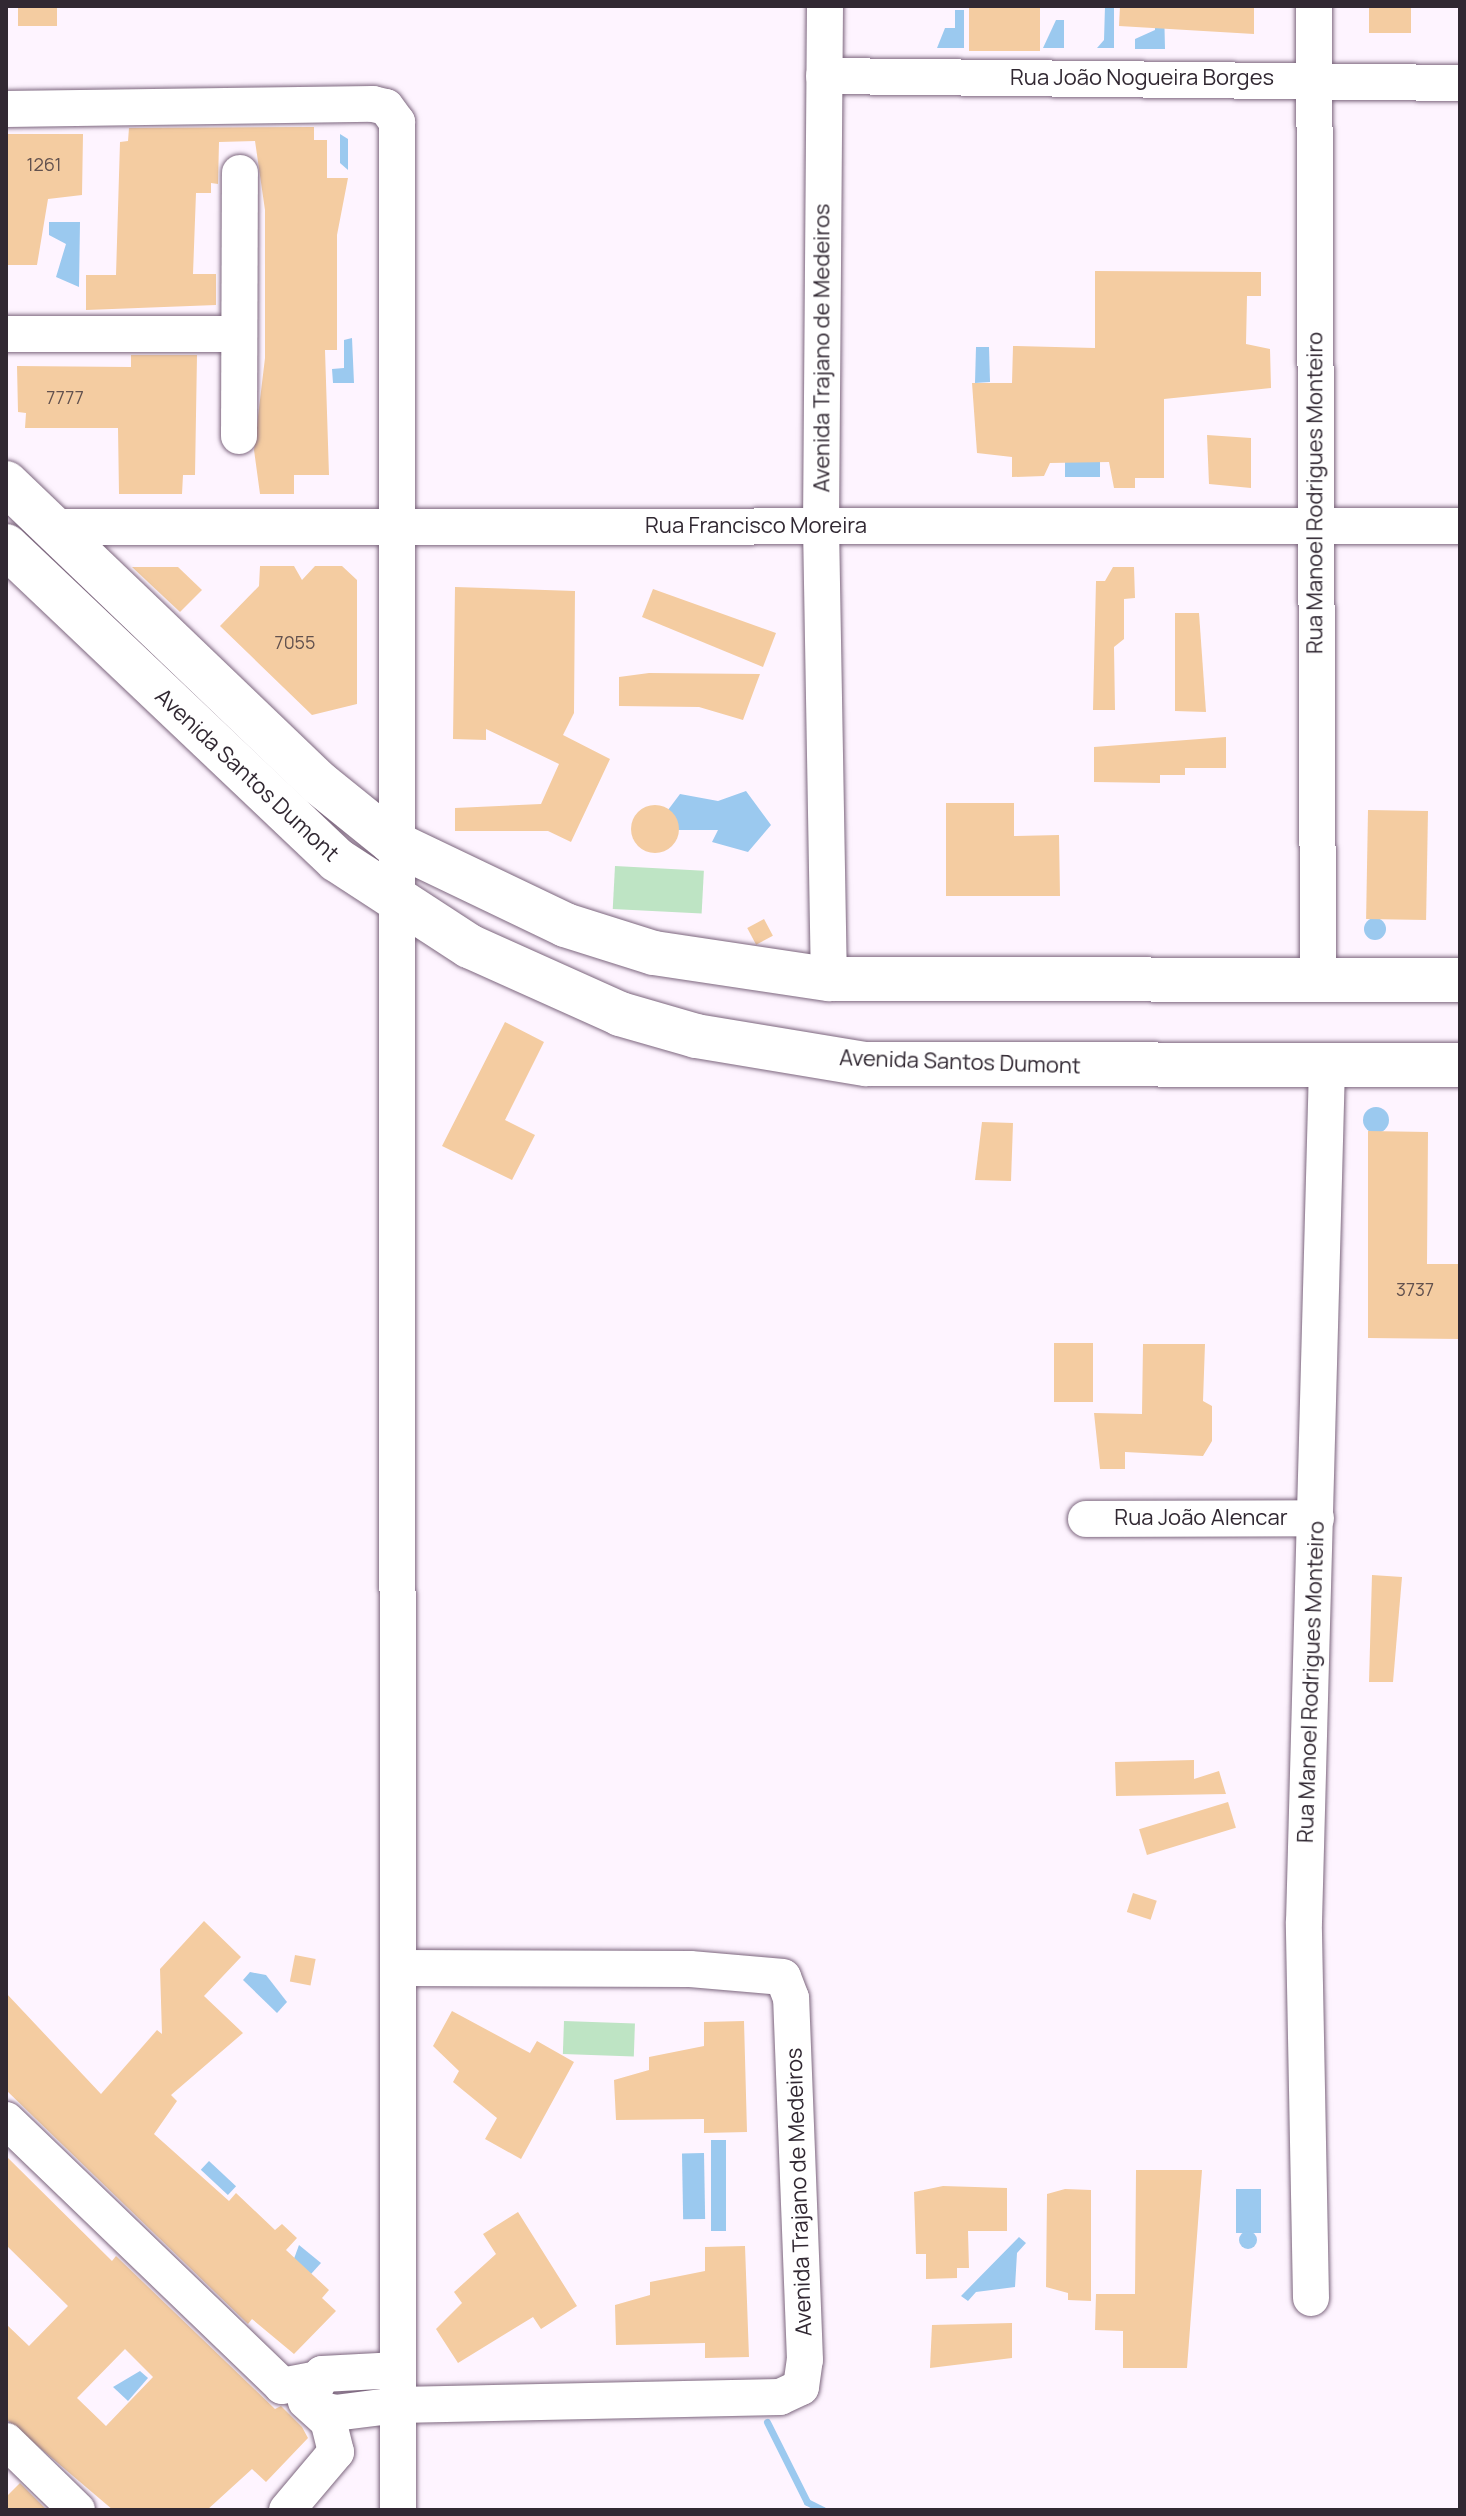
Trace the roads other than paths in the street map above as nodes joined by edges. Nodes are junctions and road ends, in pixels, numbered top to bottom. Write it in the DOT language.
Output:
graph roads {
  1 [pos="825,6"];
  2 [pos="1314,6"];
  3 [pos="824,76"];
  4 [pos="1313,79"];
  5 [pos="1460,83"];
  6 [pos="6,109"];
  7 [pos="240,173"];
  8 [pos="6,334"];
  9 [pos="238,334"];
  10 [pos="239,436"];
  11 [pos="6,483"];
  12 [pos="393,526"];
  13 [pos="821,526"];
  14 [pos="1314,526"];
  15 [pos="1460,526"];
  16 [pos="52,527"];
  17 [pos="6,546"];
  18 [pos="319,783"];
  19 [pos="291,820"];
  20 [pos="392,842"];
  21 [pos="395,904"];
  22 [pos="829,979"];
  23 [pos="1318,980"];
  24 [pos="1460,980"];
  25 [pos="1460,1065"];
  26 [pos="1327,1066"];
  27 [pos="1316,1518"];
  28 [pos="1086,1519"];
  29 [pos="401,1968"];
  30 [pos="6,2120"];
  31 [pos="1311,2298"];
  32 [pos="398,2387"];
  33 [pos="315,2396"];
  34 [pos="6,2441"];
  35 [pos="77,2510"];
  36 [pos="287,2510"];
  37 [pos="398,2510"];
  1 -- 3 [label="street, Avenida Trajano de Medeiros"];
  2 -- 4 [label="street, Rua Manoel Rodrigues Monteiro"];
  3 -- 4 [label="street, Rua João Nogueira Borges"];
  3 -- 13 [label="street, Avenida Trajano de Medeiros"];
  4 -- 5 [label="street, Rua João Nogueira Borges"];
  4 -- 14 [label="street, Rua Manoel Rodrigues Monteiro"];
  6 -- 12 [label="street"];
  7 -- 9 [label="street"];
  8 -- 9 [label="street"];
  9 -- 10 [label="street"];
  11 -- 16 [label="main road, Avenida Santos Dumont"];
  12 -- 13 [label="street, Rua Francisco Moreira"];
  12 -- 16 [label="street, Rua Francisco Moreira"];
  12 -- 20 [label="street"];
  13 -- 14 [label="street, Rua Francisco Moreira"];
  13 -- 22 [label="street, Avenida Trajano de Medeiros"];
  14 -- 15 [label="street, Rua Francisco Moreira"];
  14 -- 23 [label="street, Rua Manoel Rodrigues Monteiro"];
  16 -- 18 [label="main road, Avenida Santos Dumont"];
  17 -- 19 [label="main road, Avenida Santos Dumont"];
  18 -- 19 [label="main road"];
  18 -- 20 [label="main road, Avenida Santos Dumont"];
  19 -- 21 [label="main road, Avenida Santos Dumont"];
  20 -- 21 [label="street"];
  20 -- 22 [label="main road, Avenida Santos Dumont"];
  21 -- 26 [label="main road, Avenida Santos Dumont"];
  21 -- 29 [label="street"];
  22 -- 23 [label="main road, Avenida Santos Dumont"];
  23 -- 24 [label="main road, Avenida Santos Dumont"];
  25 -- 26 [label="main road, Avenida Santos Dumont"];
  26 -- 27 [label="street, Rua Manoel Rodrigues Monteiro"];
  27 -- 28 [label="street, Rua João Alencar"];
  27 -- 31 [label="street, Rua Manoel Rodrigues Monteiro"];
  29 -- 32 [label="street"];
  29 -- 32 [label="street, Avenida Trajano de Medeiros"];
  30 -- 33 [label="street"];
  32 -- 33 [label="street"];
  32 -- 33 [label="street"];
  32 -- 37 [label="street"];
  33 -- 36 [label="street"];
  34 -- 35 [label="street"];
}
